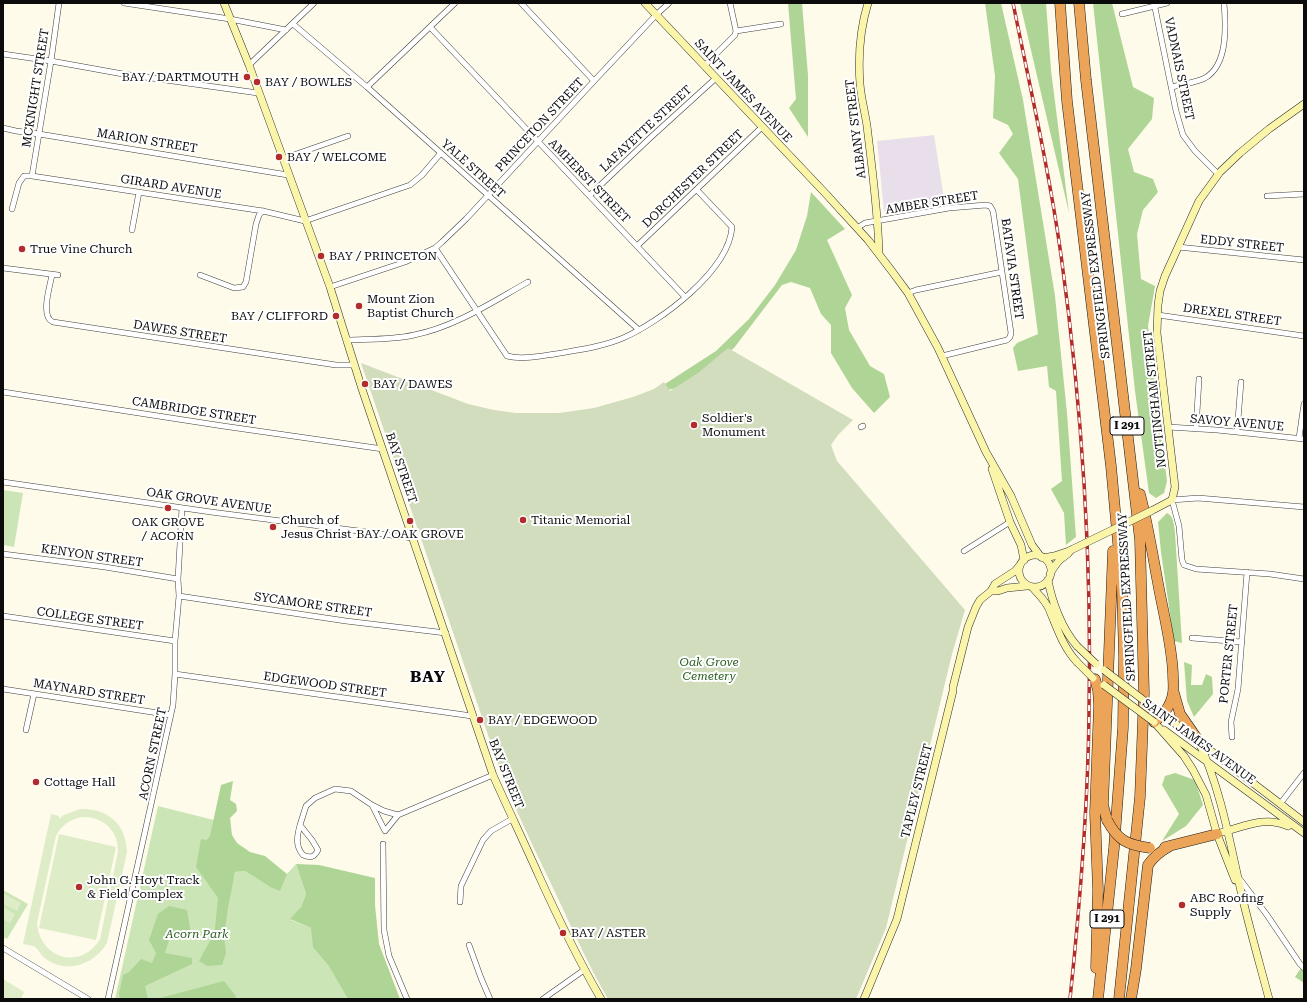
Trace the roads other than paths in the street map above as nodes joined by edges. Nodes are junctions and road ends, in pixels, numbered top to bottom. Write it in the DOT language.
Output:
graph roads {
  1 [pos="59,3"];
  2 [pos="124,3"];
  3 [pos="224,3"];
  4 [pos="314,3"];
  5 [pos="456,3"];
  6 [pos="521,3"];
  7 [pos="645,3"];
  8 [pos="669,3"];
  9 [pos="730,3"];
  10 [pos="868,3"];
  11 [pos="1060,3"];
  12 [pos="1079,3"];
  13 [pos="1167,3"];
  14 [pos="1224,3"];
  15 [pos="1154,4"];
  16 [pos="1122,14"];
  17 [pos="656,15"];
  18 [pos="230,19"];
  19 [pos="293,24"];
  20 [pos="781,24"];
  21 [pos="430,27"];
  22 [pos="286,30"];
  23 [pos="736,31"];
  24 [pos="3,54"];
  25 [pos="51,61"];
  26 [pos="249,65"];
  27 [pos="704,66"];
  28 [pos="716,78"];
  29 [pos="594,81"];
  30 [pos="367,87"];
  31 [pos="1172,87"];
  32 [pos="258,93"];
  33 [pos="1304,104"];
  34 [pos="762,127"];
  35 [pos="3,128"];
  36 [pos="39,134"];
  37 [pos="348,136"];
  38 [pos="538,142"];
  39 [pos="440,154"];
  40 [pos="282,160"];
  41 [pos="1218,174"];
  42 [pos="288,175"];
  43 [pos="32,176"];
  44 [pos="697,190"];
  45 [pos="139,192"];
  46 [pos="1304,194"];
  47 [pos="590,195"];
  48 [pos="488,196"];
  49 [pos="1268,196"];
  50 [pos="990,206"];
  51 [pos="12,208"];
  52 [pos="264,211"];
  53 [pos="305,221"];
  54 [pos="877,221"];
  55 [pos="857,228"];
  56 [pos="132,230"];
  57 [pos="637,246"];
  58 [pos="1178,247"];
  59 [pos="435,248"];
  60 [pos="879,253"];
  61 [pos="1304,260"];
  62 [pos="3,268"];
  63 [pos="1002,272"];
  64 [pos="200,275"];
  65 [pos="528,282"];
  66 [pos="330,288"];
  67 [pos="908,293"];
  68 [pos="684,297"];
  69 [pos="477,310"];
  70 [pos="1158,315"];
  71 [pos="639,330"];
  72 [pos="1304,336"];
  73 [pos="347,340"];
  74 [pos="942,356"];
  75 [pos="355,365"];
  76 [pos="1199,379"];
  77 [pos="1241,382"];
  78 [pos="3,392"];
  79 [pos="1304,404"];
  80 [pos="1168,427"];
  81 [pos="1196,429"];
  82 [pos="1236,432"];
  83 [pos="1301,438"];
  84 [pos="382,448"];
  85 [pos="986,452"];
  86 [pos="1131,458"];
  87 [pos="3,482"];
  88 [pos="1114,493"];
  89 [pos="1172,500"];
  90 [pos="1304,507"];
  91 [pos="182,508"];
  92 [pos="1010,522"];
  93 [pos="413,538"];
  94 [pos="1071,550"];
  95 [pos="964,551"];
  96 [pos="3,554"];
  97 [pos="1042,557"];
  98 [pos="1022,562"];
  99 [pos="1247,572"];
  100 [pos="1049,577"];
  101 [pos="178,579"];
  102 [pos="1304,579"];
  103 [pos="1029,586"];
  104 [pos="991,591"];
  105 [pos="179,596"];
  106 [pos="3,616"];
  107 [pos="446,634"];
  108 [pos="1192,638"];
  109 [pos="175,641"];
  110 [pos="1242,642"];
  111 [pos="175,674"];
  112 [pos="1094,678"];
  113 [pos="3,689"];
  114 [pos="1174,692"];
  115 [pos="34,694"];
  116 [pos="1159,712"];
  117 [pos="171,715"];
  118 [pos="472,716"];
  119 [pos="1154,722"];
  120 [pos="26,730"];
  121 [pos="1232,737"];
  122 [pos="1198,740"];
  123 [pos="1208,762"];
  124 [pos="1304,767"];
  125 [pos="1303,774"];
  126 [pos="493,775"];
  127 [pos="1280,804"];
  128 [pos="372,805"];
  129 [pos="398,815"];
  130 [pos="512,819"];
  131 [pos="1304,822"];
  132 [pos="300,825"];
  133 [pos="1227,831"];
  134 [pos="1304,833"];
  135 [pos="1217,834"];
  136 [pos="383,844"];
  137 [pos="1170,846"];
  138 [pos="1237,875"];
  139 [pos="460,902"];
  140 [pos="1244,904"];
  141 [pos="469,945"];
  142 [pos="3,948"];
  143 [pos="1304,958"];
  144 [pos="1302,966"];
  145 [pos="584,970"];
  146 [pos="88,999"];
  147 [pos="108,999"];
  148 [pos="407,999"];
  149 [pos="490,999"];
  150 [pos="544,999"];
  151 [pos="601,999"];
  152 [pos="864,999"];
  153 [pos="1097,999"];
  154 [pos="1119,999"];
  155 [pos="1131,999"];
  156 [pos="1269,999"];
  1 -- 25 [label="street, MCKNIGHT STREET"];
  2 -- 18 [label="street"];
  3 -- 18 [label="main road, BAY STREET"];
  4 -- 19 [label="street"];
  5 -- 21 [label="street"];
  6 -- 29 [label="street"];
  7 -- 17 [label="main road, SAINT JAMES AVENUE"];
  8 -- 17 [label="street, PRINCETON STREET"];
  9 -- 23 [label="street"];
  10 -- 54 [label="main road, ALBANY STREET"];
  11 -- 88 [label="highway, SPRINGFIELD EXPRESSWAY / I 291"];
  12 -- 86 [label="highway, SPRINGFIELD EXPRESSWAY / I 291"];
  13 -- 15 [label="street"];
  14 -- 31 [label="street"];
  15 -- 16 [label="street"];
  15 -- 31 [label="street, VADNAIS STREET"];
  17 -- 27 [label="main road, SAINT JAMES AVENUE"];
  17 -- 29 [label="street, PRINCETON STREET"];
  18 -- 22 [label="street"];
  18 -- 26 [label="main road, BAY STREET"];
  19 -- 22 [label="street"];
  19 -- 30 [label="street, YALE STREET"];
  20 -- 23 [label="street"];
  21 -- 30 [label="street"];
  21 -- 38 [label="street, AMHERST STREET"];
  22 -- 26 [label="street"];
  23 -- 27 [label="street"];
  24 -- 25 [label="street"];
  25 -- 32 [label="street"];
  25 -- 36 [label="street, MCKNIGHT STREET"];
  26 -- 32 [label="main road, BAY STREET"];
  27 -- 28 [label="main road, SAINT JAMES AVENUE"];
  28 -- 34 [label="main road, SAINT JAMES AVENUE"];
  28 -- 47 [label="street, LAFAYETTE STREET"];
  29 -- 38 [label="street, PRINCETON STREET"];
  30 -- 39 [label="street, YALE STREET"];
  31 -- 41 [label="street, VADNAIS STREET"];
  32 -- 40 [label="main road, BAY STREET"];
  33 -- 41 [label="main road, NOTTINGHAM STREET"];
  34 -- 44 [label="street, DORCHESTER STREET"];
  34 -- 55 [label="main road, SAINT JAMES AVENUE"];
  35 -- 36 [label="street, MARION STREET"];
  36 -- 42 [label="street, MARION STREET"];
  36 -- 43 [label="street, MCKNIGHT STREET"];
  37 -- 40 [label="street"];
  38 -- 47 [label="street, AMHERST STREET"];
  38 -- 48 [label="street, PRINCETON STREET"];
  39 -- 48 [label="street, YALE STREET"];
  39 -- 53 [label="street"];
  40 -- 42 [label="main road, BAY STREET"];
  41 -- 58 [label="main road, NOTTINGHAM STREET"];
  42 -- 53 [label="main road, BAY STREET"];
  43 -- 45 [label="street, GIRARD AVENUE"];
  43 -- 51 [label="street"];
  44 -- 57 [label="street, DORCHESTER STREET"];
  44 -- 68 [label="street"];
  45 -- 52 [label="street, GIRARD AVENUE"];
  45 -- 56 [label="street"];
  46 -- 49 [label="street"];
  47 -- 57 [label="street, AMHERST STREET"];
  48 -- 59 [label="street, PRINCETON STREET"];
  48 -- 71 [label="street, YALE STREET"];
  50 -- 54 [label="street, AMBER STREET"];
  50 -- 63 [label="street, BATAVIA STREET"];
  52 -- 53 [label="street, GIRARD AVENUE"];
  52 -- 64 [label="street"];
  53 -- 66 [label="main road, BAY STREET"];
  54 -- 55 [label="street, AMBER STREET"];
  54 -- 60 [label="main road, ALBANY STREET"];
  55 -- 60 [label="main road, SAINT JAMES AVENUE"];
  57 -- 68 [label="street, AMHERST STREET"];
  58 -- 61 [label="street, EDDY STREET"];
  58 -- 70 [label="main road, NOTTINGHAM STREET"];
  59 -- 66 [label="street, PRINCETON STREET"];
  59 -- 69 [label="street"];
  60 -- 67 [label="main road, SAINT JAMES AVENUE"];
  62 -- 75 [label="street, DAWES STREET"];
  63 -- 67 [label="street"];
  63 -- 74 [label="street, BATAVIA STREET"];
  65 -- 69 [label="street"];
  66 -- 73 [label="main road, BAY STREET"];
  67 -- 74 [label="main road, SAINT JAMES AVENUE"];
  68 -- 71 [label="street"];
  69 -- 71 [label="street"];
  69 -- 73 [label="street"];
  70 -- 72 [label="street, DREXEL STREET"];
  70 -- 80 [label="main road, NOTTINGHAM STREET"];
  73 -- 75 [label="main road, BAY STREET"];
  74 -- 85 [label="main road, SAINT JAMES AVENUE"];
  75 -- 84 [label="main road, BAY STREET"];
  76 -- 81 [label="street"];
  77 -- 82 [label="street"];
  78 -- 84 [label="street, CAMBRIDGE STREET"];
  79 -- 83 [label="street"];
  80 -- 81 [label="street, SAVOY AVENUE"];
  80 -- 89 [label="main road, NOTTINGHAM STREET"];
  81 -- 82 [label="street, SAVOY AVENUE"];
  82 -- 83 [label="street, SAVOY AVENUE"];
  84 -- 93 [label="main road, BAY STREET"];
  85 -- 92 [label="main road"];
  85 -- 97 [label="main road"];
  86 -- 114 [label="highway"];
  86 -- 154 [label="highway, SPRINGFIELD EXPRESSWAY / I 291"];
  87 -- 91 [label="street, OAK GROVE AVENUE"];
  88 -- 137 [label="highway, bridge"];
  88 -- 153 [label="highway, SPRINGFIELD EXPRESSWAY / I 291"];
  89 -- 90 [label="street"];
  89 -- 94 [label="main road, bridge"];
  89 -- 99 [label="street, NOTTINGHAM STREET"];
  91 -- 93 [label="street, OAK GROVE AVENUE"];
  91 -- 101 [label="street, ACORN STREET"];
  92 -- 95 [label="street"];
  92 -- 98 [label="main road"];
  93 -- 107 [label="main road, BAY STREET"];
  94 -- 97 [label="main road"];
  94 -- 100 [label="main road"];
  96 -- 101 [label="street, KENYON STREET"];
  97 -- 98 [label="main road"];
  97 -- 100 [label="main road"];
  98 -- 103 [label="main road"];
  98 -- 104 [label="main road, TAPLEY STREET"];
  99 -- 102 [label="street"];
  99 -- 110 [label="street, PORTER STREET"];
  100 -- 103 [label="main road"];
  100 -- 116 [label="main road, SAINT JAMES AVENUE, bridge"];
  101 -- 105 [label="street, ACORN STREET"];
  103 -- 104 [label="main road"];
  103 -- 112 [label="main road, SAINT JAMES AVENUE, bridge"];
  104 -- 152 [label="main road, TAPLEY STREET"];
  105 -- 107 [label="street, SYCAMORE STREET"];
  105 -- 109 [label="street, ACORN STREET"];
  106 -- 109 [label="street, COLLEGE STREET"];
  107 -- 118 [label="main road, BAY STREET"];
  108 -- 110 [label="street"];
  109 -- 111 [label="street, ACORN STREET"];
  110 -- 121 [label="street, PORTER STREET"];
  111 -- 117 [label="street, ACORN STREET"];
  111 -- 118 [label="street, EDGEWOOD STREET"];
  112 -- 119 [label="main road, SAINT JAMES AVENUE, bridge"];
  112 -- 153 [label="highway"];
  113 -- 115 [label="street, MAYNARD STREET"];
  114 -- 116 [label="highway"];
  114 -- 122 [label="highway"];
  115 -- 117 [label="street, MAYNARD STREET"];
  115 -- 120 [label="street"];
  116 -- 119 [label="highway"];
  116 -- 122 [label="main road, SAINT JAMES AVENUE"];
  117 -- 147 [label="street, ACORN STREET"];
  118 -- 126 [label="main road, BAY STREET"];
  119 -- 123 [label="main road, SAINT JAMES AVENUE"];
  119 -- 135 [label="main road"];
  122 -- 123 [label="main road"];
  122 -- 127 [label="main road, SAINT JAMES AVENUE"];
  123 -- 133 [label="main road"];
  123 -- 134 [label="main road, SAINT JAMES AVENUE"];
  124 -- 125 [label="street"];
  125 -- 127 [label="street"];
  126 -- 129 [label="street"];
  126 -- 130 [label="main road, BAY STREET"];
  127 -- 131 [label="main road, SAINT JAMES AVENUE"];
  128 -- 129 [label="street"];
  128 -- 129 [label="street"];
  128 -- 132 [label="street"];
  130 -- 139 [label="street"];
  130 -- 145 [label="main road, BAY STREET"];
  132 -- 132 [label="street"];
  133 -- 134 [label="main road"];
  133 -- 135 [label="main road"];
  133 -- 138 [label="main road"];
  135 -- 137 [label="highway"];
  135 -- 140 [label="main road"];
  136 -- 148 [label="street"];
  137 -- 155 [label="highway"];
  138 -- 140 [label="main road"];
  138 -- 144 [label="street"];
  140 -- 156 [label="main road"];
  141 -- 149 [label="street"];
  142 -- 146 [label="street"];
  143 -- 144 [label="street"];
  145 -- 150 [label="street"];
  145 -- 151 [label="main road, BAY STREET"];
}
